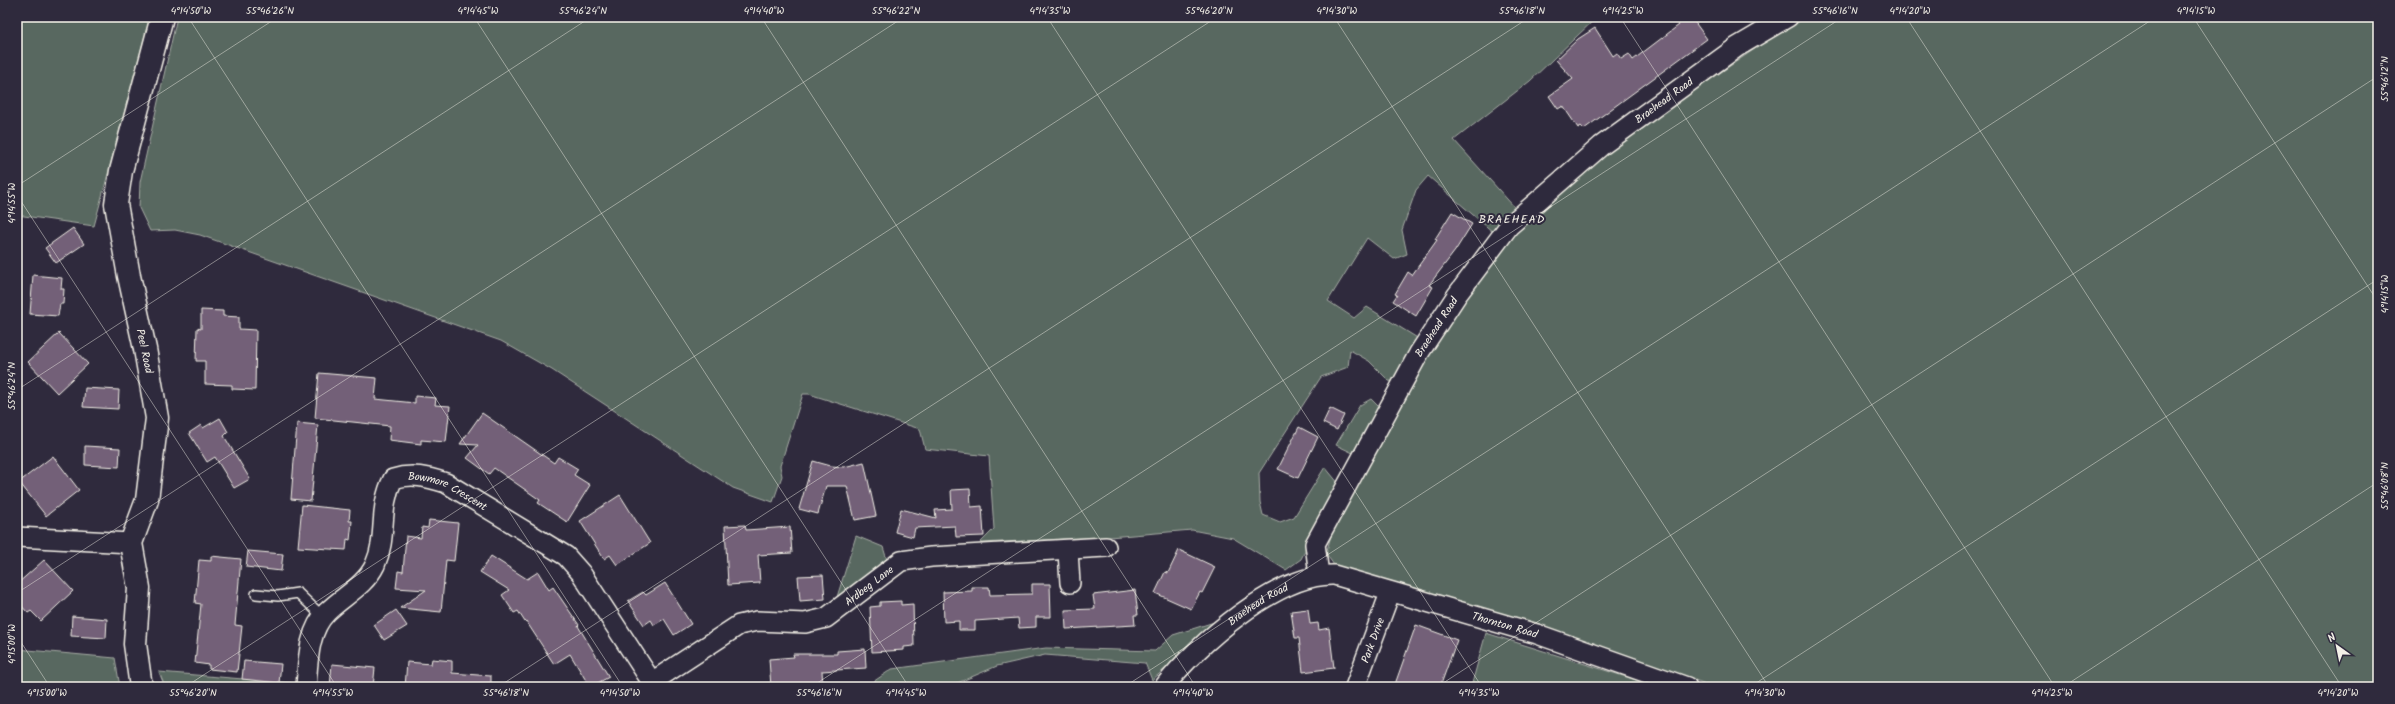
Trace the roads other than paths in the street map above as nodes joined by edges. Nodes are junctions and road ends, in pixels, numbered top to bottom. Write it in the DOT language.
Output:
graph roads {
  1 [pos="162,17"];
  2 [pos="1788,17"];
  3 [pos="17,537"];
  4 [pos="131,543"];
  5 [pos="1106,547"];
  6 [pos="1068,551"];
  7 [pos="1319,575"];
  8 [pos="1070,583"];
  9 [pos="1390,593"];
  10 [pos="256,594"];
  11 [pos="323,618"];
  12 [pos="654,684"];
  13 [pos="141,687"];
  14 [pos="306,687"];
  15 [pos="1164,687"];
  16 [pos="1355,687"];
  17 [pos="1687,687"];
  1 -- 4 [label="street, Peel Road"];
  2 -- 7 [label="street, Braehead Road"];
  3 -- 4 [label="street"];
  4 -- 13 [label="street"];
  5 -- 6 [label="street, Ardbeg Lane"];
  6 -- 8 [label="street"];
  6 -- 12 [label="street, Ardbeg Lane"];
  7 -- 9 [label="street, Thornton Road"];
  7 -- 15 [label="street, Braehead Road"];
  9 -- 16 [label="street, Park Drive"];
  9 -- 17 [label="street, Thornton Road"];
  10 -- 11 [label="lane"];
  11 -- 12 [label="street, Bowmore Crescent"];
  11 -- 14 [label="street, Bowmore Crescent"];
}
